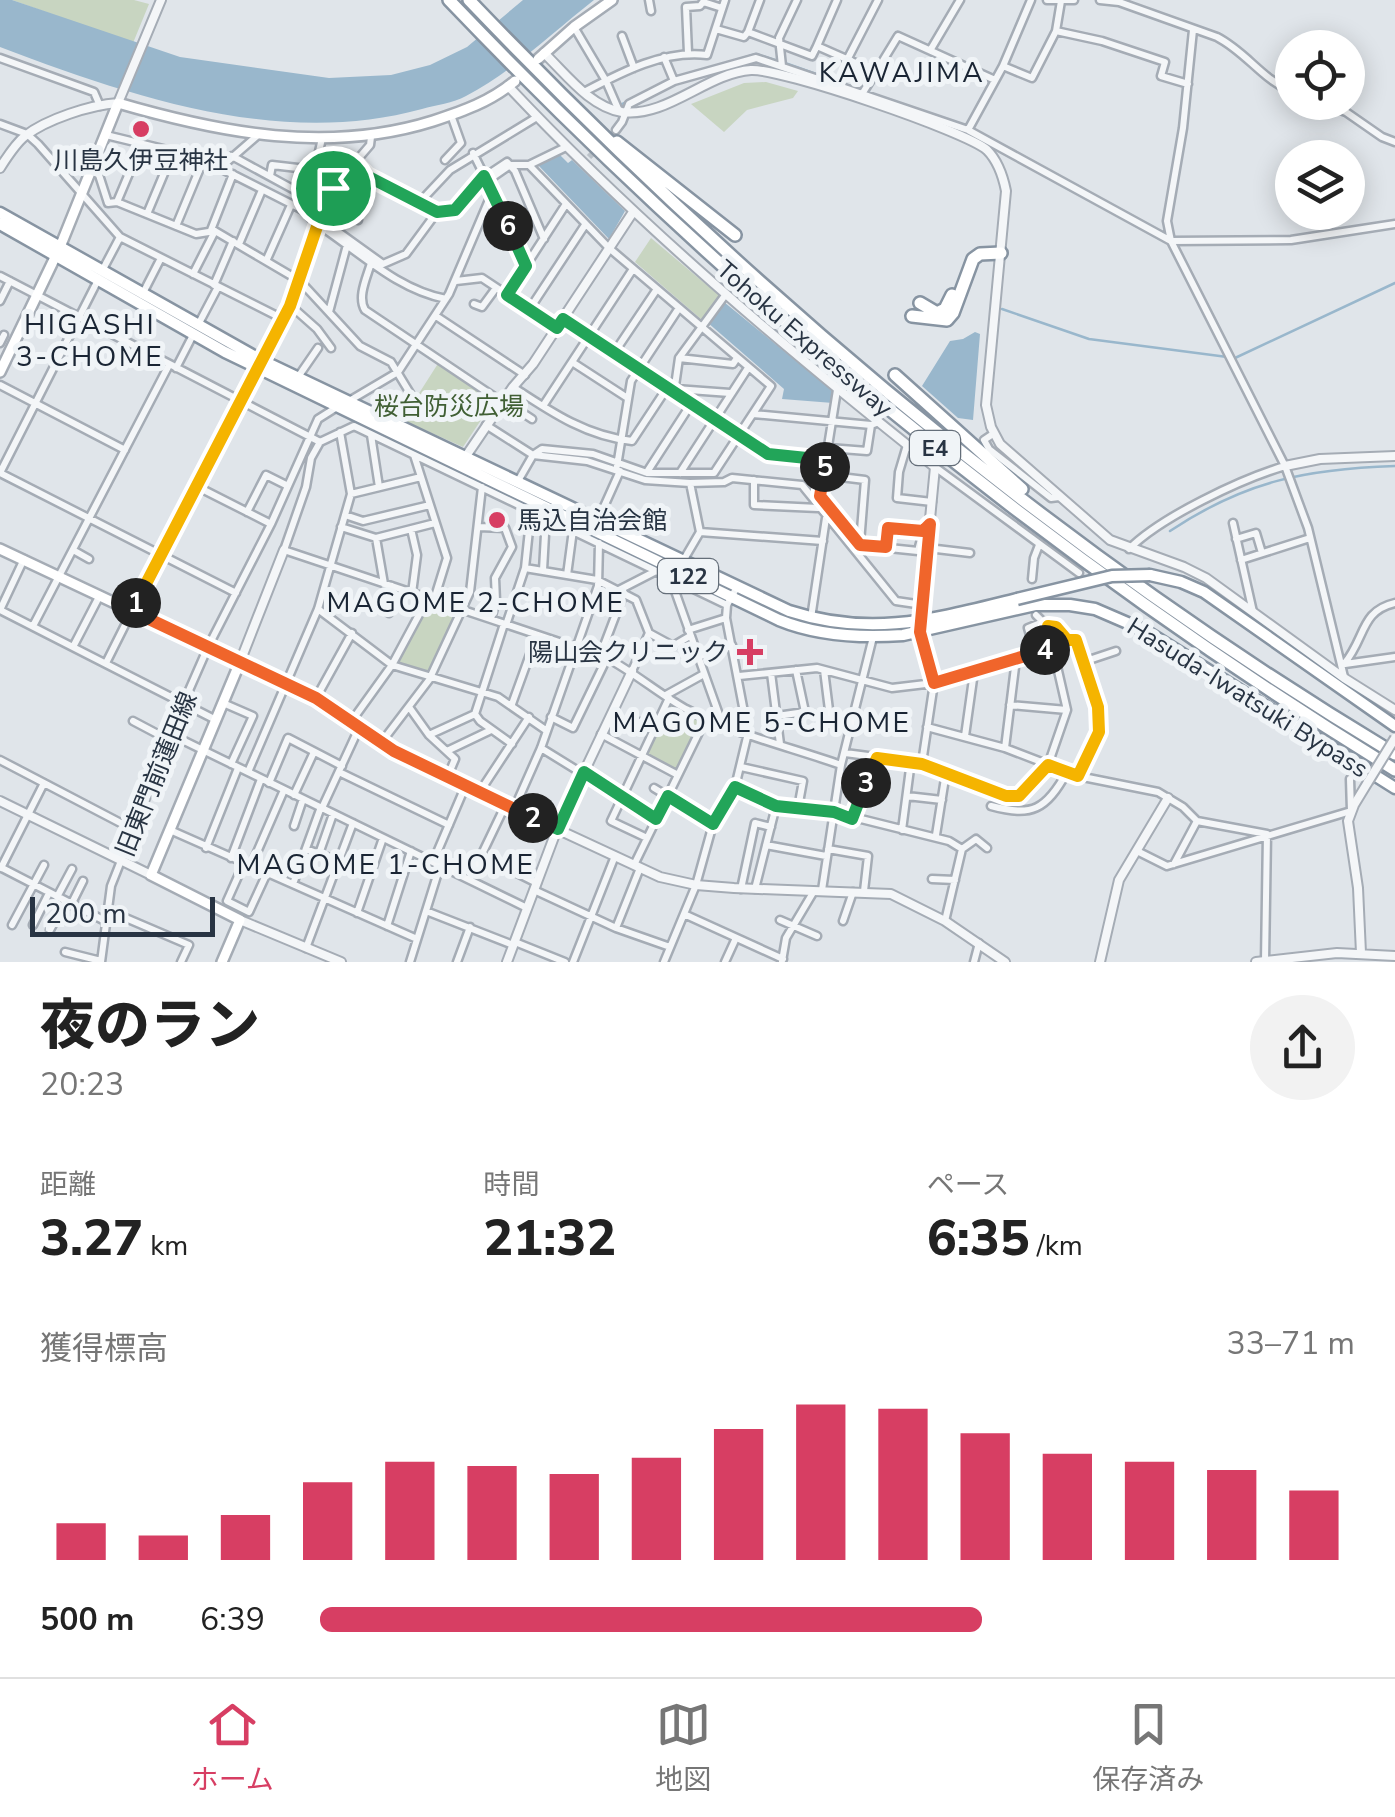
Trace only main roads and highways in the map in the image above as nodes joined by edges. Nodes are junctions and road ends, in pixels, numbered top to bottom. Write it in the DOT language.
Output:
graph roads {
  1 [pos="449,0"];
  2 [pos="469,0"];
  3 [pos="612,0"];
  4 [pos="537,58"];
  5 [pos="513,80"];
  6 [pos="585,119"];
  7 [pos="0,214"];
  8 [pos="0,224"];
  9 [pos="735,236"];
  10 [pos="58,252"];
  11 [pos="100,276"];
  12 [pos="920,303"];
  13 [pos="912,316"];
  14 [pos="195,330"];
  15 [pos="259,364"];
  16 [pos="0,372"];
  17 [pos="895,375"];
  18 [pos="342,404"];
  19 [pos="464,460"];
  20 [pos="1049,518"];
  21 [pos="0,549"];
  22 [pos="732,597"];
  23 [pos="920,627"];
  24 [pos="1395,726"];
  25 [pos="1395,754"];
  26 [pos="1395,770"];
  27 [pos="1395,788"];
  28 [pos="222,962"];
  1 -- 5 [label="highway, Tohoku Expressway / E4"];
  2 -- 4 [label="highway, Tohoku Expressway / E4"];
  3 -- 4 [label="main road"];
  4 -- 6 [label="highway, Tohoku Expressway / E4"];
  5 -- 10 [label="main road"];
  5 -- 26 [label="highway, Tohoku Expressway / E4"];
  6 -- 9 [label="highway"];
  6 -- 20 [label="highway, Tohoku Expressway / E4"];
  7 -- 10 [label="highway, Hasuda-Iwatsuki Bypass / 122"];
  8 -- 10 [label="highway, Hasuda-Iwatsuki Bypass / 122"];
  10 -- 11 [label="highway, Hasuda-Iwatsuki Bypass / 122"];
  10 -- 16 [label="main road"];
  11 -- 14 [label="highway, Hasuda-Iwatsuki Bypass / 122"];
  11 -- 14 [label="highway, Hasuda-Iwatsuki Bypass / 122"];
  12 -- 13 [label="highway"];
  14 -- 15 [label="highway, Hasuda-Iwatsuki Bypass / 122"];
  15 -- 18 [label="highway, Hasuda-Iwatsuki Bypass / 122"];
  15 -- 18 [label="highway, Hasuda-Iwatsuki Bypass / 122"];
  17 -- 20 [label="highway"];
  18 -- 19 [label="highway, Hasuda-Iwatsuki Bypass / 122"];
  18 -- 19 [label="highway, Hasuda-Iwatsuki Bypass / 122"];
  19 -- 22 [label="highway, Hasuda-Iwatsuki Bypass / 122"];
  19 -- 22 [label="highway, Hasuda-Iwatsuki Bypass / 122"];
  20 -- 25 [label="highway, Tohoku Expressway / E4"];
  21 -- 28 [label="main road"];
  22 -- 23 [label="highway, Hasuda-Iwatsuki Bypass / 122"];
  22 -- 23 [label="highway, Hasuda-Iwatsuki Bypass / 122"];
  23 -- 24 [label="highway, Hasuda-Iwatsuki Bypass / 122, bridge"];
  23 -- 27 [label="highway, Hasuda-Iwatsuki Bypass / 122"];
}
